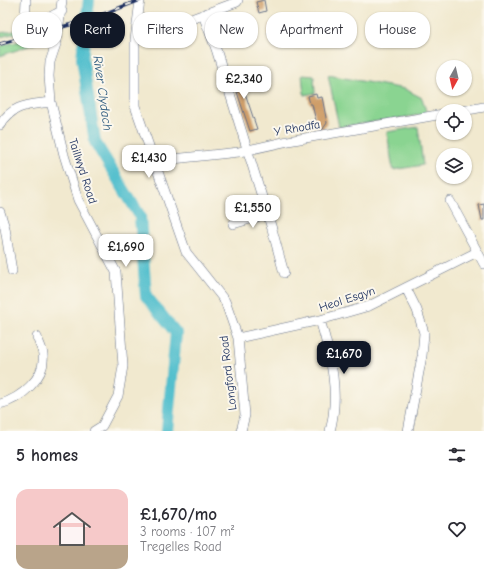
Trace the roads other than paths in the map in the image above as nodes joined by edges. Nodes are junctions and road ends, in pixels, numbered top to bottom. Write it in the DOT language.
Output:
graph roads {
  1 [pos="26,0"];
  2 [pos="62,0"];
  3 [pos="140,0"];
  4 [pos="238,0"];
  5 [pos="62,10"];
  6 [pos="138,12"];
  7 [pos="203,15"];
  8 [pos="197,17"];
  9 [pos="135,48"];
  10 [pos="51,102"];
  11 [pos="484,107"];
  12 [pos="472,109"];
  13 [pos="3,112"];
  14 [pos="436,115"];
  15 [pos="0,125"];
  16 [pos="247,149"];
  17 [pos="154,160"];
  18 [pos="452,204"];
  19 [pos="0,212"];
  20 [pos="267,214"];
  21 [pos="233,224"];
  22 [pos="477,252"];
  23 [pos="484,264"];
  24 [pos="12,271"];
  25 [pos="284,273"];
  26 [pos="406,288"];
  27 [pos="320,320"];
  28 [pos="37,337"];
  29 [pos="238,338"];
  30 [pos="0,404"];
  31 [pos="94,431"];
  32 [pos="240,431"];
  33 [pos="330,431"];
  34 [pos="408,431"];
  1 -- 5 [label="street"];
  2 -- 5 [label="street, Taillwyd Road"];
  3 -- 6 [label="street, Longford Road"];
  4 -- 7 [label="street"];
  5 -- 10 [label="street, Taillwyd Road"];
  7 -- 8 [label="street"];
  7 -- 16 [label="street"];
  9 -- 17 [label="street, Longford Road"];
  10 -- 13 [label="street"];
  10 -- 31 [label="street, Taillwyd Road"];
  11 -- 12 [label="street"];
  13 -- 15 [label="street"];
  14 -- 16 [label="street, Y Rhodfa"];
  16 -- 17 [label="street, Y Rhodfa"];
  16 -- 20 [label="street"];
  17 -- 29 [label="street, Longford Road"];
  18 -- 22 [label="street"];
  19 -- 24 [label="street"];
  20 -- 21 [label="street"];
  20 -- 25 [label="street"];
  22 -- 23 [label="street"];
  22 -- 26 [label="street, Heol Esgyn"];
  26 -- 27 [label="street, Heol Esgyn"];
  26 -- 34 [label="street"];
  27 -- 29 [label="street, Heol Esgyn"];
  27 -- 33 [label="street"];
  28 -- 30 [label="street"];
  29 -- 32 [label="street, Longford Road"];
}
